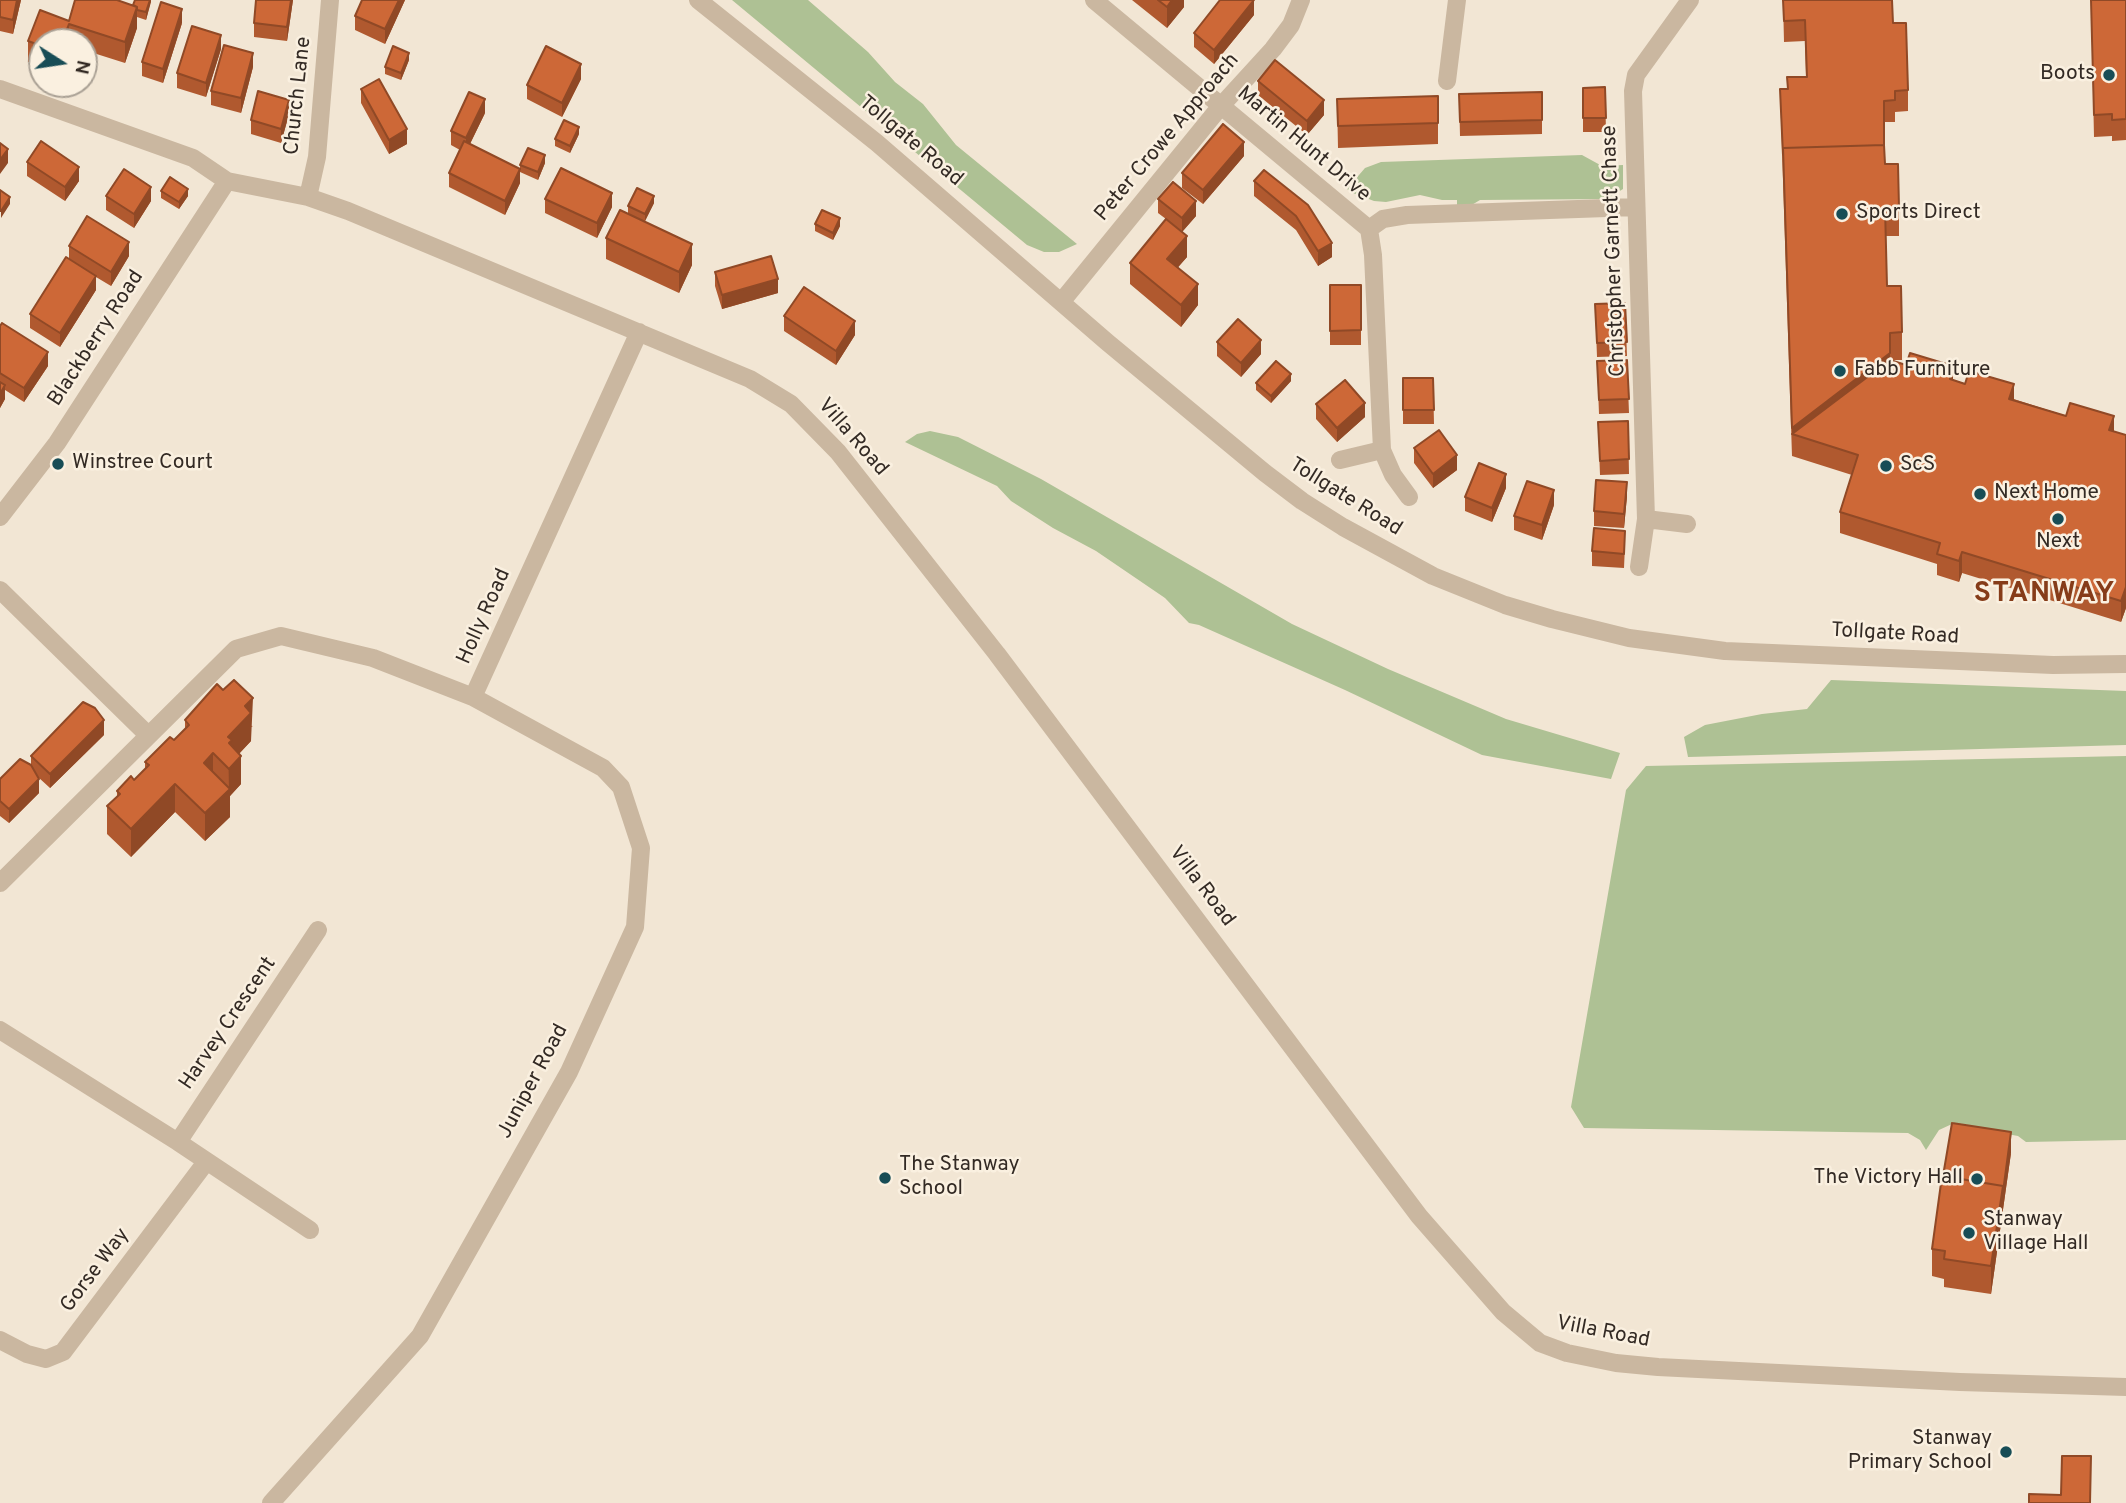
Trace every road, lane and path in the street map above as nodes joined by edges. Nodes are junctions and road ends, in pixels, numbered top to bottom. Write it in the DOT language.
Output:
graph roads {
  1 [pos="330,0"];
  2 [pos="698,0"];
  3 [pos="1094,0"];
  4 [pos="1300,0"];
  5 [pos="1457,0"];
  6 [pos="1690,0"];
  7 [pos="1447,81"];
  8 [pos="0,89"];
  9 [pos="1220,107"];
  10 [pos="227,181"];
  11 [pos="308,197"];
  12 [pos="1636,207"];
  13 [pos="1368,229"];
  14 [pos="1062,301"];
  15 [pos="639,332"];
  16 [pos="1382,450"];
  17 [pos="1340,460"];
  18 [pos="1409,497"];
  19 [pos="0,517"];
  20 [pos="1646,519"];
  21 [pos="1687,524"];
  22 [pos="1639,567"];
  23 [pos="0,590"];
  24 [pos="2126,664"];
  25 [pos="473,697"];
  26 [pos="148,735"];
  27 [pos="0,883"];
  28 [pos="318,930"];
  29 [pos="0,1030"];
  30 [pos="178,1142"];
  31 [pos="206,1162"];
  32 [pos="310,1230"];
  33 [pos="0,1340"];
  34 [pos="2126,1387"];
  35 [pos="271,1503"];
  1 -- 11 [label="street, Church Lane"];
  2 -- 14 [label="street, Tollgate Road"];
  3 -- 9 [label="street, Martin Hunt Drive"];
  4 -- 9 [label="street, Peter Crowe Approach"];
  5 -- 7 [label="street"];
  6 -- 12 [label="street, Christopher Garnett Chase"];
  8 -- 10 [label="street"];
  9 -- 13 [label="street, Martin Hunt Drive"];
  9 -- 14 [label="street, Peter Crowe Approach"];
  10 -- 11 [label="street, Villa Road"];
  10 -- 19 [label="street, Blackberry Road"];
  11 -- 15 [label="street, Villa Road"];
  12 -- 13 [label="street"];
  12 -- 20 [label="street, Christopher Garnett Chase"];
  13 -- 16 [label="street, Martin Hunt Drive"];
  14 -- 24 [label="street, Tollgate Road"];
  15 -- 25 [label="street, Holly Road"];
  15 -- 34 [label="street, Villa Road"];
  16 -- 17 [label="street"];
  16 -- 18 [label="street, Martin Hunt Drive"];
  20 -- 21 [label="street"];
  20 -- 22 [label="street, Christopher Garnett Chase"];
  23 -- 26 [label="street"];
  25 -- 26 [label="street, Holly Road"];
  25 -- 35 [label="street, Juniper Road"];
  26 -- 27 [label="street, Holly Road"];
  28 -- 30 [label="street, Harvey Crescent"];
  29 -- 30 [label="street"];
  30 -- 31 [label="street"];
  31 -- 32 [label="street"];
  31 -- 33 [label="street, Gorse Way"];
}
